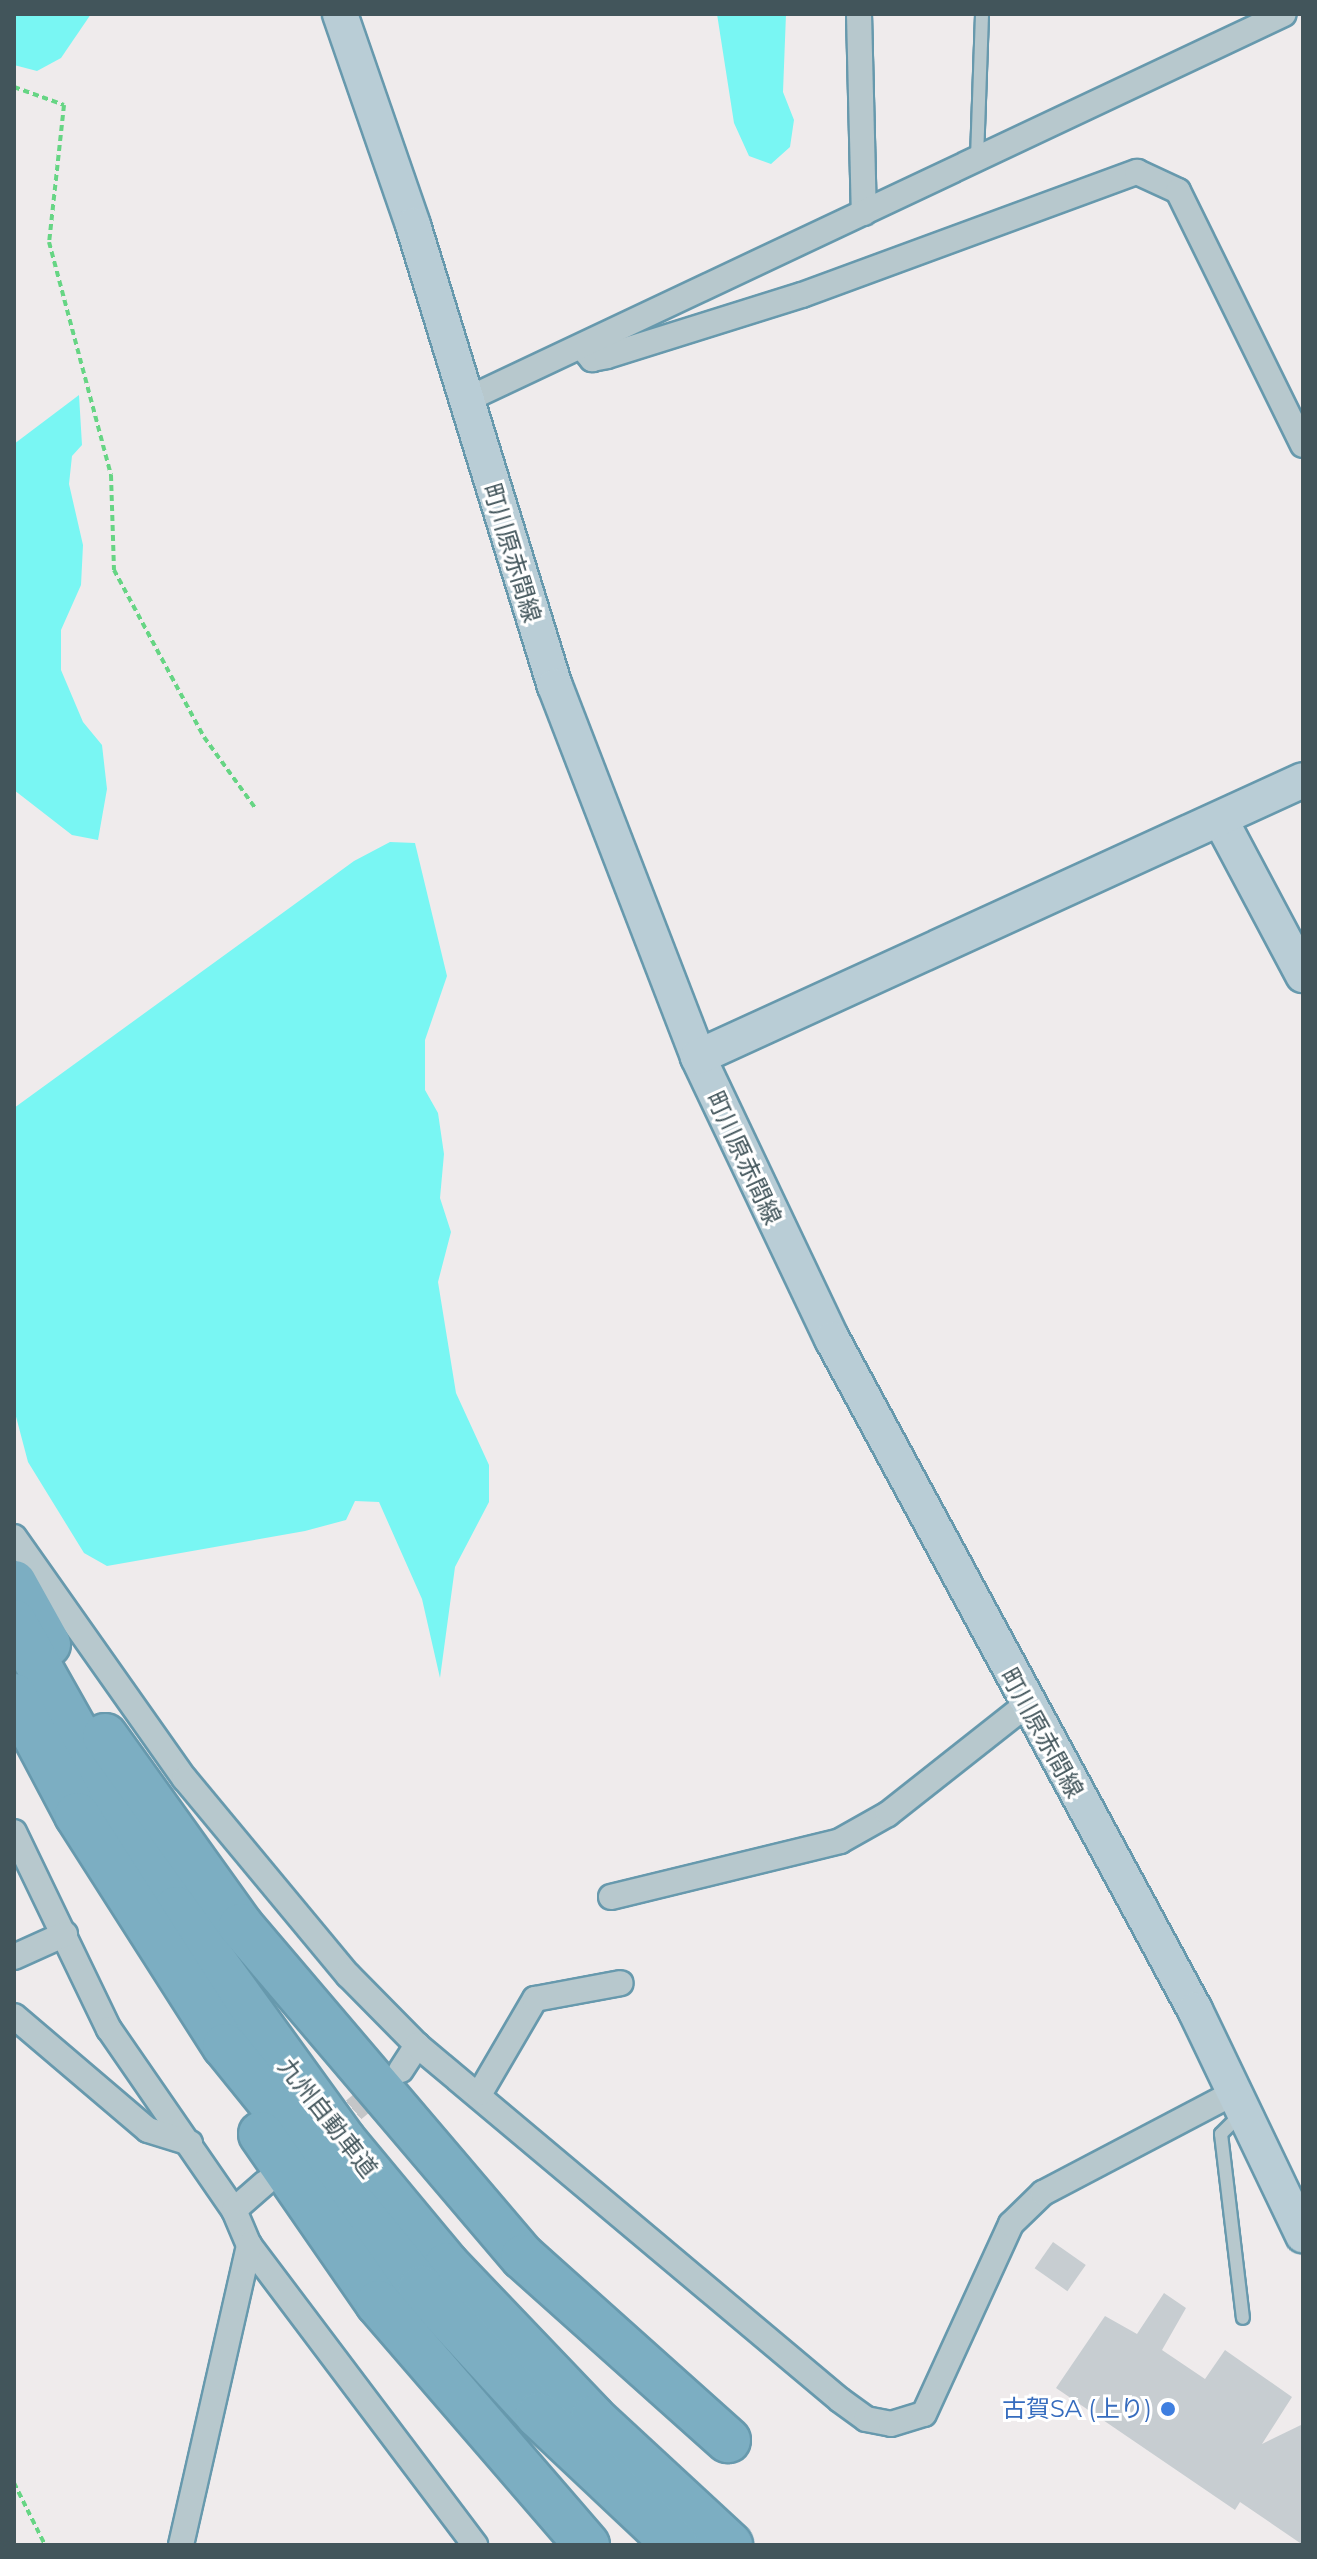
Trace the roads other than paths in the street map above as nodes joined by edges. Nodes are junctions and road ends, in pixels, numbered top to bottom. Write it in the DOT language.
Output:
graph roads {
  1 [pos="340,14"];
  2 [pos="859,14"];
  3 [pos="982,14"];
  4 [pos="1284,14"];
  5 [pos="977,161"];
  6 [pos="864,213"];
  7 [pos="582,347"];
  8 [pos="466,400"];
  9 [pos="1303,445"];
  10 [pos="1303,780"];
  11 [pos="1220,819"];
  12 [pos="1303,975"];
  13 [pos="698,1057"];
  14 [pos="14,1537"];
  15 [pos="14,1583"];
  16 [pos="14,1622"];
  17 [pos="14,1696"];
  18 [pos="1026,1705"];
  19 [pos="14,1832"];
  20 [pos="611,1897"];
  21 [pos="65,1934"];
  22 [pos="164,1953"];
  23 [pos="14,1957"];
  24 [pos="621,1983"];
  25 [pos="14,2016"];
  26 [pos="417,2045"];
  27 [pos="401,2070"];
  28 [pos="480,2093"];
  29 [pos="1241,2100"];
  30 [pos="190,2143"];
  31 [pos="265,2183"];
  32 [pos="234,2210"];
  33 [pos="1303,2235"];
  34 [pos="249,2245"];
  35 [pos="1243,2318"];
  36 [pos="728,2440"];
  37 [pos="181,2545"];
  38 [pos="475,2545"];
  39 [pos="587,2545"];
  40 [pos="676,2545"];
  41 [pos="730,2545"];
  1 -- 8 [label="main road, 町川原赤間線"];
  2 -- 6 [label="street"];
  3 -- 5 [label="lane"];
  4 -- 5 [label="street"];
  5 -- 6 [label="street"];
  6 -- 7 [label="street"];
  7 -- 8 [label="street"];
  7 -- 9 [label="street"];
  8 -- 13 [label="main road, 町川原赤間線"];
  10 -- 11 [label="main road"];
  11 -- 12 [label="main road"];
  11 -- 13 [label="main road"];
  13 -- 18 [label="main road, 町川原赤間線"];
  14 -- 26 [label="street"];
  15 -- 36 [label="highway"];
  16 -- 41 [label="highway, 九州自動車道"];
  17 -- 22 [label="highway, 九州自動車道"];
  18 -- 20 [label="street"];
  18 -- 29 [label="main road, 町川原赤間線"];
  19 -- 21 [label="street"];
  21 -- 23 [label="street"];
  21 -- 30 [label="street"];
  22 -- 39 [label="highway"];
  22 -- 40 [label="highway, 九州自動車道"];
  24 -- 28 [label="street"];
  25 -- 30 [label="street"];
  26 -- 27 [label="street"];
  26 -- 28 [label="street"];
  28 -- 29 [label="street"];
  29 -- 33 [label="main road, 町川原赤間線"];
  29 -- 35 [label="lane"];
  30 -- 32 [label="street"];
  31 -- 32 [label="street"];
  32 -- 34 [label="street"];
  34 -- 37 [label="street"];
  34 -- 38 [label="street"];
}
